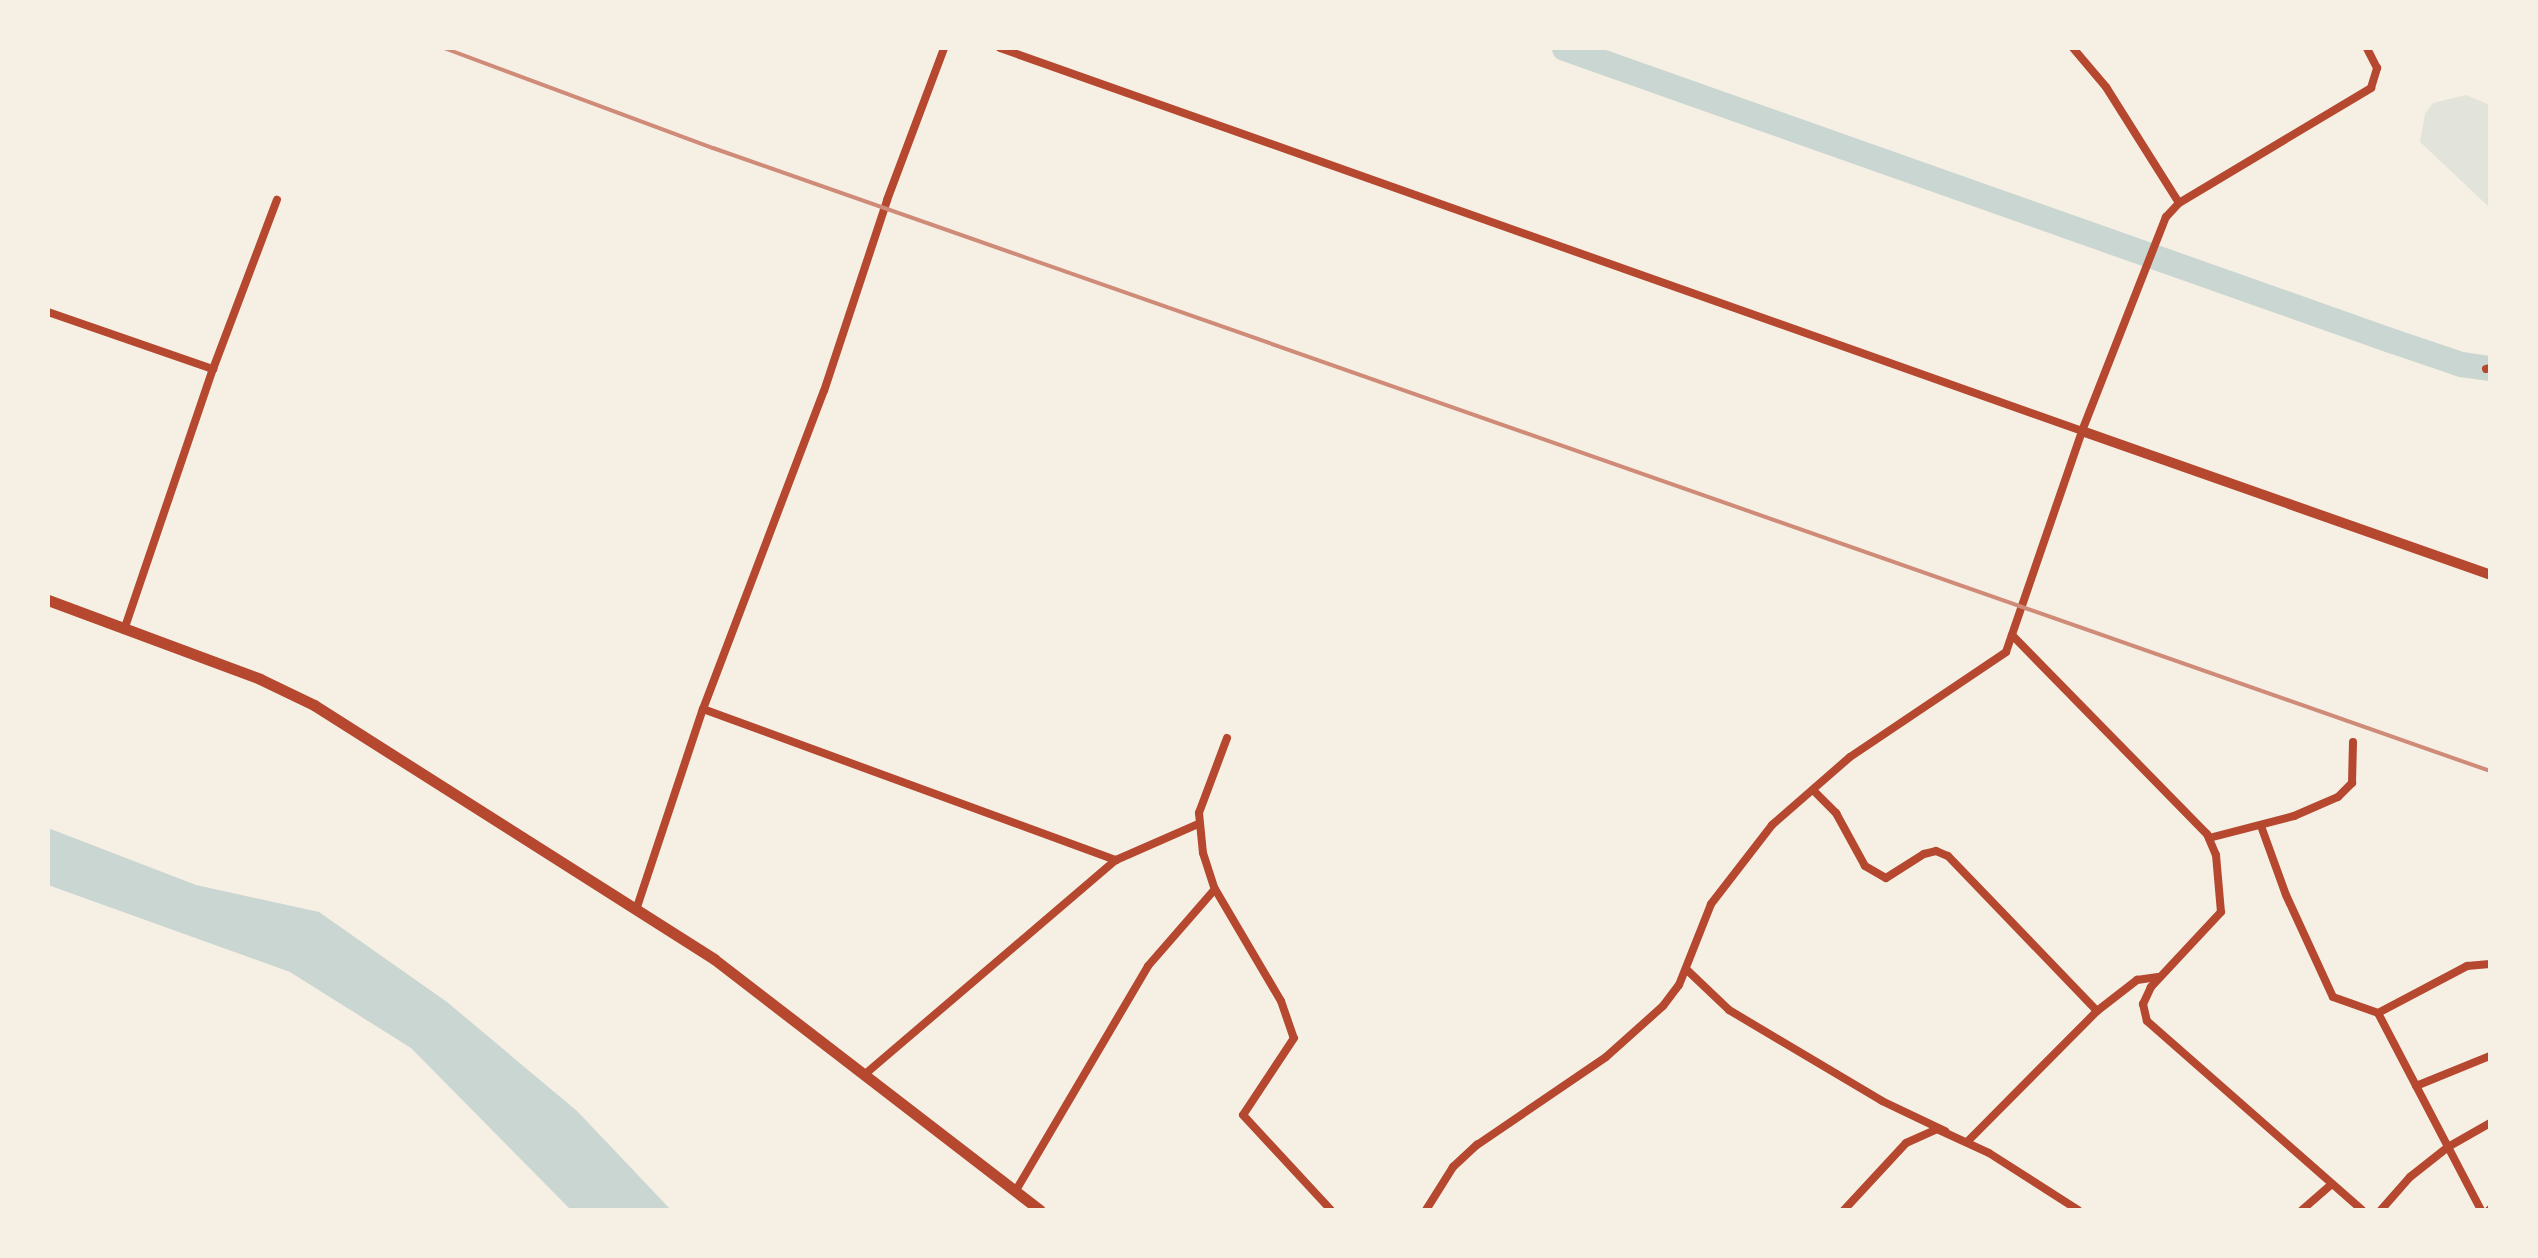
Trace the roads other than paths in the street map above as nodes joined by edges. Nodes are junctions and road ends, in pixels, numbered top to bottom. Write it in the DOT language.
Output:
graph roads {
  1 [pos="944,48"];
  2 [pos="1000,48"];
  3 [pos="2073,48"];
  4 [pos="2367,48"];
  5 [pos="277,200"];
  6 [pos="2179,204"];
  7 [pos="48,312"];
  8 [pos="213,369"];
  9 [pos="2082,431"];
  10 [pos="2490,575"];
  11 [pos="48,600"];
  12 [pos="124,630"];
  13 [pos="2012,635"];
  14 [pos="703,709"];
  15 [pos="1227,738"];
  16 [pos="2353,742"];
  17 [pos="1814,790"];
  18 [pos="1198,824"];
  19 [pos="2260,826"];
  20 [pos="2209,838"];
  21 [pos="1116,860"];
  22 [pos="1215,888"];
  23 [pos="636,910"];
  24 [pos="2490,964"];
  25 [pos="1686,969"];
  26 [pos="2161,977"];
  27 [pos="2097,1011"];
  28 [pos="2378,1013"];
  29 [pos="2490,1056"];
  30 [pos="864,1075"];
  31 [pos="2416,1086"];
  32 [pos="2490,1123"];
  33 [pos="1945,1131"];
  34 [pos="1968,1141"];
  35 [pos="2448,1147"];
  36 [pos="2332,1185"];
  37 [pos="1015,1192"];
  38 [pos="1040,1210"];
  39 [pos="1331,1210"];
  40 [pos="1426,1210"];
  41 [pos="1844,1210"];
  42 [pos="2078,1210"];
  43 [pos="2302,1210"];
  44 [pos="2362,1210"];
  45 [pos="2380,1210"];
  46 [pos="2481,1210"];
  1 -- 14 [label="street"];
  2 -- 9 [label="street"];
  3 -- 6 [label="street"];
  4 -- 6 [label="street"];
  5 -- 8 [label="street"];
  6 -- 9 [label="street"];
  7 -- 8 [label="street"];
  8 -- 12 [label="street"];
  9 -- 10 [label="street"];
  9 -- 13 [label="street"];
  11 -- 12 [label="main road"];
  12 -- 23 [label="main road"];
  13 -- 17 [label="street"];
  13 -- 20 [label="street"];
  14 -- 21 [label="street"];
  14 -- 23 [label="street"];
  15 -- 18 [label="street"];
  16 -- 19 [label="street"];
  17 -- 25 [label="street"];
  17 -- 27 [label="street"];
  18 -- 21 [label="street"];
  18 -- 22 [label="street"];
  19 -- 20 [label="street"];
  19 -- 28 [label="street"];
  20 -- 26 [label="street"];
  21 -- 30 [label="street"];
  22 -- 37 [label="street"];
  22 -- 39 [label="street"];
  23 -- 30 [label="main road"];
  24 -- 28 [label="street"];
  25 -- 33 [label="street"];
  25 -- 40 [label="street"];
  26 -- 27 [label="street"];
  26 -- 36 [label="street"];
  27 -- 34 [label="street"];
  28 -- 31 [label="street"];
  29 -- 31 [label="street"];
  30 -- 37 [label="main road"];
  31 -- 35 [label="street"];
  32 -- 35 [label="street"];
  33 -- 34 [label="street"];
  33 -- 41 [label="street"];
  34 -- 42 [label="street"];
  35 -- 45 [label="street"];
  35 -- 46 [label="street"];
  36 -- 43 [label="street"];
  36 -- 44 [label="street"];
  37 -- 38 [label="main road"];
}
